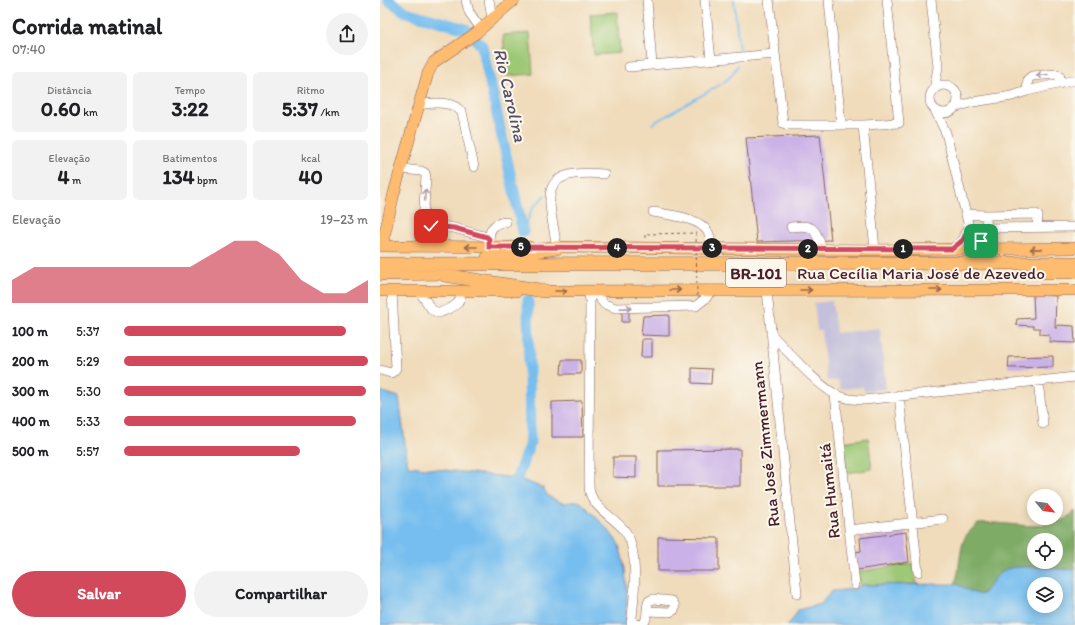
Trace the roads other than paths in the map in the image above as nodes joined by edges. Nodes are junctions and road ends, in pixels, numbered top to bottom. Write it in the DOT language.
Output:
graph roads {
  1 [pos="466,0"];
  2 [pos="489,0"];
  3 [pos="514,0"];
  4 [pos="646,0"];
  5 [pos="705,0"];
  6 [pos="769,0"];
  7 [pos="829,0"];
  8 [pos="887,0"];
  9 [pos="931,0"];
  10 [pos="492,18"];
  11 [pos="475,33"];
  12 [pos="775,54"];
  13 [pos="711,60"];
  14 [pos="652,65"];
  15 [pos="629,67"];
  16 [pos="938,67"];
  17 [pos="1075,80"];
  18 [pos="1060,84"];
  19 [pos="947,86"];
  20 [pos="934,90"];
  21 [pos="1028,90"];
  22 [pos="957,95"];
  23 [pos="972,102"];
  24 [pos="419,104"];
  25 [pos="935,110"];
  26 [pos="951,110"];
  27 [pos="863,125"];
  28 [pos="841,126"];
  29 [pos="946,133"];
  30 [pos="474,168"];
  31 [pos="401,169"];
  32 [pos="604,174"];
  33 [pos="653,212"];
  34 [pos="966,214"];
  35 [pos="986,215"];
  36 [pos="506,222"];
  37 [pos="791,227"];
  38 [pos="1037,227"];
  39 [pos="1075,227"];
  40 [pos="969,228"];
  41 [pos="489,243"];
  42 [pos="381,246"];
  43 [pos="557,248"];
  44 [pos="711,248"];
  45 [pos="1075,248"];
  46 [pos="822,249"];
  47 [pos="952,249"];
  48 [pos="998,249"];
  49 [pos="875,250"];
  50 [pos="1075,263"];
  51 [pos="380,264"];
  52 [pos="438,269"];
  53 [pos="1075,272"];
  54 [pos="380,274"];
  55 [pos="711,290"];
  56 [pos="766,290"];
  57 [pos="1075,290"];
  58 [pos="380,291"];
  59 [pos="392,291"];
  60 [pos="419,291"];
  61 [pos="462,291"];
  62 [pos="545,291"];
  63 [pos="591,291"];
  64 [pos="771,334"];
  65 [pos="380,370"];
  66 [pos="1075,377"];
  67 [pos="1038,380"];
  68 [pos="835,394"];
  69 [pos="899,395"];
  70 [pos="1043,424"];
  71 [pos="943,519"];
  72 [pos="913,522"];
  73 [pos="849,530"];
  74 [pos="918,572"];
  75 [pos="855,585"];
  76 [pos="797,594"];
  77 [pos="648,611"];
  78 [pos="631,623"];
  79 [pos="641,625"];
  1 -- 11 [label="street"];
  2 -- 10 [label="street"];
  3 -- 10 [label="main road"];
  4 -- 14 [label="street"];
  5 -- 13 [label="street"];
  6 -- 12 [label="street"];
  7 -- 28 [label="street"];
  8 -- 27 [label="street"];
  9 -- 16 [label="street"];
  10 -- 11 [label="main road"];
  11 -- 24 [label="main road"];
  12 -- 13 [label="street"];
  12 -- 28 [label="street"];
  13 -- 14 [label="street"];
  14 -- 15 [label="street"];
  16 -- 19 [label="street"];
  16 -- 20 [label="street"];
  17 -- 18 [label="street"];
  18 -- 21 [label="street"];
  18 -- 21 [label="street, one-way"];
  19 -- 20 [label="street"];
  19 -- 22 [label="street"];
  20 -- 25 [label="street"];
  21 -- 23 [label="street"];
  22 -- 23 [label="street"];
  22 -- 26 [label="street"];
  23 -- 26 [label="street"];
  24 -- 30 [label="street"];
  24 -- 31 [label="main road"];
  25 -- 26 [label="street"];
  25 -- 29 [label="street"];
  26 -- 29 [label="street"];
  27 -- 28 [label="street"];
  27 -- 49 [label="street"];
  29 -- 34 [label="street"];
  41 -- 31 [label="street, one-way"];
  31 -- 42 [label="main road"];
  32 -- 43 [label="street"];
  33 -- 44 [label="street"];
  34 -- 35 [label="street"];
  34 -- 40 [label="street"];
  35 -- 38 [label="street"];
  35 -- 38 [label="street"];
  36 -- 41 [label="street"];
  37 -- 46 [label="street"];
  38 -- 39 [label="street"];
  40 -- 47 [label="street"];
  40 -- 48 [label="street"];
  41 -- 42 [label="main road, one-way"];
  41 -- 43 [label="main road"];
  43 -- 44 [label="main road"];
  43 -- 52 [label="highway"];
  44 -- 46 [label="main road"];
  45 -- 48 [label="main road, one-way"];
  46 -- 49 [label="main road"];
  47 -- 48 [label="main road"];
  47 -- 49 [label="main road"];
  50 -- 52 [label="highway, BR-101"];
  51 -- 52 [label="highway, BR-101"];
  52 -- 53 [label="highway, BR-101"];
  52 -- 54 [label="highway, BR-101"];
  52 -- 62 [label="highway"];
  55 -- 56 [label="main road, Rua Cecília Maria José de Azevedo"];
  63 -- 55 [label="main road, Rua Cecília Maria José de Azevedo, one-way"];
  63 -- 55 [label="street, one-way"];
  56 -- 57 [label="main road, Rua Cecília Maria José de Azevedo, one-way"];
  56 -- 64 [label="street, Rua José Zimmermann"];
  58 -- 59 [label="main road, Rua Cecília Maria José de Azevedo"];
  59 -- 60 [label="main road, Rua Cecília Maria José de Azevedo"];
  59 -- 65 [label="street"];
  60 -- 61 [label="main road, Rua Cecília Maria José de Azevedo"];
  60 -- 61 [label="street"];
  61 -- 62 [label="main road, Rua Cecília Maria José de Azevedo"];
  62 -- 63 [label="main road, Rua Cecília Maria José de Azevedo, one-way"];
  63 -- 78 [label="street"];
  64 -- 68 [label="street"];
  64 -- 76 [label="street, Rua José Zimmermann"];
  66 -- 67 [label="street"];
  67 -- 69 [label="street"];
  67 -- 70 [label="street"];
  68 -- 69 [label="street"];
  68 -- 73 [label="street, Rua Humaitá"];
  69 -- 72 [label="street"];
  71 -- 72 [label="street"];
  72 -- 73 [label="street"];
  72 -- 74 [label="street"];
  73 -- 75 [label="street, Rua Humaitá"];
  77 -- 79 [label="street"];
  78 -- 79 [label="street"];
}
